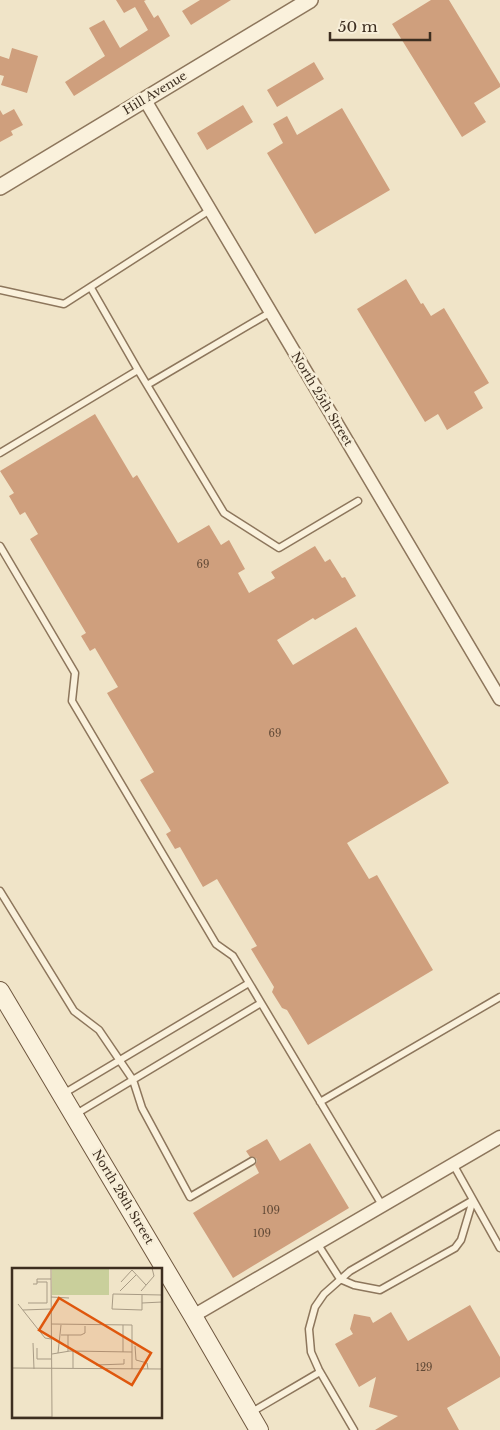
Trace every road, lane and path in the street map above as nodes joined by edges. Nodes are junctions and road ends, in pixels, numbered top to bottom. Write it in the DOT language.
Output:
graph roads {
  1 [pos="310,0"];
  2 [pos="145,100"];
  3 [pos="0,187"];
  4 [pos="210,210"];
  5 [pos="91,288"];
  6 [pos="0,290"];
  7 [pos="271,312"];
  8 [pos="138,370"];
  9 [pos="147,385"];
  10 [pos="0,453"];
  11 [pos="358,501"];
  12 [pos="1,549"];
  13 [pos="500,699"];
  14 [pos="0,890"];
  15 [pos="249,983"];
  16 [pos="0,992"];
  17 [pos="500,997"];
  18 [pos="261,1003"];
  19 [pos="120,1060"];
  20 [pos="133,1080"];
  21 [pos="62,1095"];
  22 [pos="320,1102"];
  23 [pos="74,1115"];
  24 [pos="500,1137"];
  25 [pos="252,1161"];
  26 [pos="452,1164"];
  27 [pos="473,1200"];
  28 [pos="382,1205"];
  29 [pos="317,1243"];
  30 [pos="500,1248"];
  31 [pos="340,1279"];
  32 [pos="193,1316"];
  33 [pos="320,1372"];
  34 [pos="249,1413"];
  35 [pos="259,1430"];
  36 [pos="354,1430"];
  1 -- 2 [label="street, Hill Avenue"];
  2 -- 3 [label="street, Hill Avenue"];
  2 -- 4 [label="street, North 25th Street"];
  4 -- 5 [label="lane"];
  4 -- 7 [label="street, North 25th Street"];
  5 -- 6 [label="lane"];
  5 -- 8 [label="lane"];
  7 -- 9 [label="lane"];
  7 -- 13 [label="street, North 25th Street"];
  8 -- 9 [label="lane"];
  8 -- 10 [label="lane"];
  9 -- 11 [label="lane"];
  12 -- 15 [label="lane"];
  14 -- 19 [label="lane"];
  15 -- 18 [label="lane"];
  15 -- 19 [label="lane"];
  16 -- 21 [label="main road, North 28th Street"];
  17 -- 22 [label="lane"];
  18 -- 20 [label="lane"];
  18 -- 22 [label="lane"];
  19 -- 20 [label="lane"];
  19 -- 21 [label="lane"];
  20 -- 23 [label="lane"];
  20 -- 25 [label="lane"];
  21 -- 23 [label="main road, North 28th Street"];
  22 -- 28 [label="lane"];
  23 -- 32 [label="main road, North 28th Street"];
  24 -- 26 [label="street"];
  26 -- 27 [label="lane"];
  26 -- 28 [label="street"];
  27 -- 30 [label="lane"];
  27 -- 31 [label="lane"];
  27 -- 31 [label="lane"];
  28 -- 29 [label="street"];
  29 -- 31 [label="lane"];
  29 -- 32 [label="street"];
  31 -- 33 [label="lane"];
  32 -- 34 [label="main road, North 28th Street"];
  33 -- 34 [label="lane"];
  33 -- 36 [label="lane"];
  34 -- 35 [label="main road, North 28th Street"];
}
